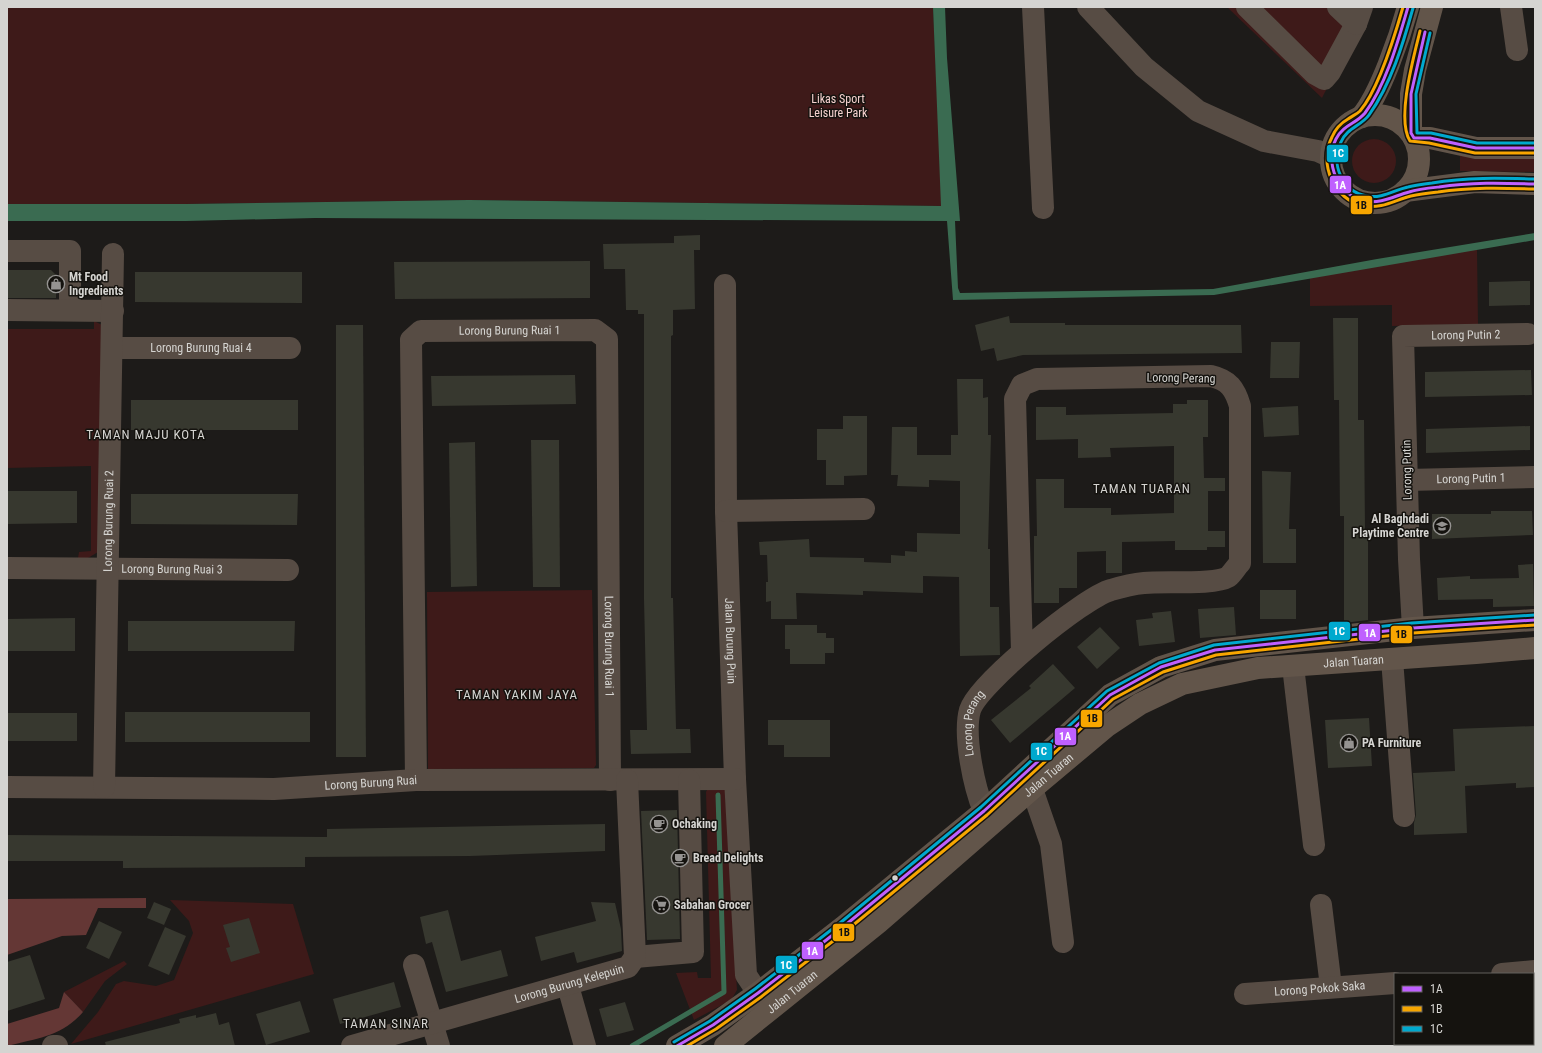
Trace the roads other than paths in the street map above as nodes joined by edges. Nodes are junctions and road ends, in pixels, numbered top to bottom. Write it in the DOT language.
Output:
graph roads {
  1 [pos="1032,7"];
  2 [pos="1088,7"];
  3 [pos="1246,7"];
  4 [pos="1338,7"];
  5 [pos="1408,7"];
  6 [pos="1432,7"];
  7 [pos="1511,7"];
  8 [pos="1359,15"];
  9 [pos="1517,50"];
  10 [pos="1361,117"];
  11 [pos="1412,135"];
  12 [pos="1535,148"];
  13 [pos="1331,157"];
  14 [pos="1535,184"];
  15 [pos="1405,191"];
  16 [pos="1043,208"];
  17 [pos="7,251"];
  18 [pos="113,254"];
  19 [pos="725,285"];
  20 [pos="7,310"];
  21 [pos="70,310"];
  22 [pos="113,311"];
  23 [pos="1528,334"];
  24 [pos="1403,336"];
  25 [pos="113,348"];
  26 [pos="290,348"];
  27 [pos="1535,477"];
  28 [pos="1407,480"];
  29 [pos="864,509"];
  30 [pos="726,511"];
  31 [pos="7,568"];
  32 [pos="107,568"];
  33 [pos="288,570"];
  34 [pos="1535,620"];
  35 [pos="1413,628"];
  36 [pos="1535,648"];
  37 [pos="1022,652"];
  38 [pos="1392,659"];
  39 [pos="1293,666"];
  40 [pos="735,779"];
  41 [pos="416,780"];
  42 [pos="619,780"];
  43 [pos="689,780"];
  44 [pos="7,787"];
  45 [pos="104,788"];
  46 [pos="1032,789"];
  47 [pos="984,811"];
  48 [pos="1404,816"];
  49 [pos="1314,844"];
  50 [pos="1321,905"];
  51 [pos="1063,942"];
  52 [pos="635,957"];
  53 [pos="414,965"];
  54 [pos="1535,971"];
  55 [pos="1513,973"];
  56 [pos="1394,983"];
  57 [pos="568,986"];
  58 [pos="1331,987"];
  59 [pos="758,993"];
  60 [pos="1245,994"];
  61 [pos="432,1022"];
  62 [pos="53,1046"];
  63 [pos="57,1046"];
  64 [pos="352,1046"];
  65 [pos="438,1046"];
  66 [pos="585,1046"];
  67 [pos="677,1046"];
  68 [pos="725,1046"];
  1 -- 16 [label="street"];
  2 -- 13 [label="street"];
  3 -- 8 [label="street"];
  4 -- 8 [label="street"];
  5 -- 10 [label="main road"];
  6 -- 11 [label="main road"];
  7 -- 9 [label="street"];
  10 -- 11 [label="main road"];
  10 -- 13 [label="main road"];
  11 -- 12 [label="main road"];
  11 -- 15 [label="main road"];
  13 -- 15 [label="main road"];
  14 -- 15 [label="main road"];
  17 -- 21 [label="street"];
  18 -- 22 [label="street, Lorong Burung Ruai 2"];
  19 -- 30 [label="street, Jalan Burung Puin"];
  20 -- 21 [label="street"];
  21 -- 22 [label="street"];
  22 -- 25 [label="street, Lorong Burung Ruai 2"];
  23 -- 24 [label="street, Lorong Putin 2"];
  24 -- 28 [label="street, Lorong Putin"];
  25 -- 26 [label="street, Lorong Burung Ruai 4"];
  25 -- 32 [label="street, Lorong Burung Ruai 2"];
  27 -- 28 [label="street, Lorong Putin 1"];
  28 -- 35 [label="street, Lorong Putin"];
  29 -- 30 [label="street"];
  30 -- 40 [label="street, Jalan Burung Puin"];
  31 -- 32 [label="street, Lorong Burung Ruai 3"];
  32 -- 33 [label="street, Lorong Burung Ruai 3"];
  32 -- 45 [label="street, Lorong Burung Ruai 2"];
  34 -- 35 [label="main road, Jalan Tuaran"];
  35 -- 47 [label="main road, Jalan Tuaran"];
  36 -- 38 [label="main road, Jalan Tuaran"];
  37 -- 37 [label="street, Lorong Perang"];
  37 -- 47 [label="street, Lorong Perang"];
  38 -- 39 [label="main road, Jalan Tuaran"];
  38 -- 48 [label="street"];
  39 -- 46 [label="main road, Jalan Tuaran"];
  39 -- 49 [label="street"];
  40 -- 43 [label="street, Lorong Burung Ruai"];
  40 -- 59 [label="street, Jalan Burung Puin"];
  41 -- 42 [label="street, Lorong Burung Ruai"];
  41 -- 42 [label="street, Lorong Burung Ruai 1"];
  41 -- 45 [label="street, Lorong Burung Ruai"];
  42 -- 43 [label="street, Lorong Burung Ruai"];
  42 -- 52 [label="street, Lorong Burung Kelepuin"];
  43 -- 52 [label="street"];
  44 -- 45 [label="street, Lorong Burung Ruai"];
  46 -- 51 [label="street"];
  46 -- 68 [label="main road, Jalan Tuaran"];
  47 -- 59 [label="main road, Jalan Tuaran"];
  50 -- 58 [label="street"];
  52 -- 57 [label="street, Lorong Burung Kelepuin"];
  53 -- 61 [label="street"];
  54 -- 55 [label="street"];
  56 -- 58 [label="street, Lorong Pokok Saka"];
  57 -- 61 [label="street, Lorong Burung Kelepuin"];
  57 -- 66 [label="street"];
  58 -- 60 [label="street, Lorong Pokok Saka"];
  59 -- 67 [label="main road, Jalan Tuaran"];
  61 -- 64 [label="street, Lorong Burung Kelepuin"];
  61 -- 65 [label="street"];
  62 -- 63 [label="street"];
}
